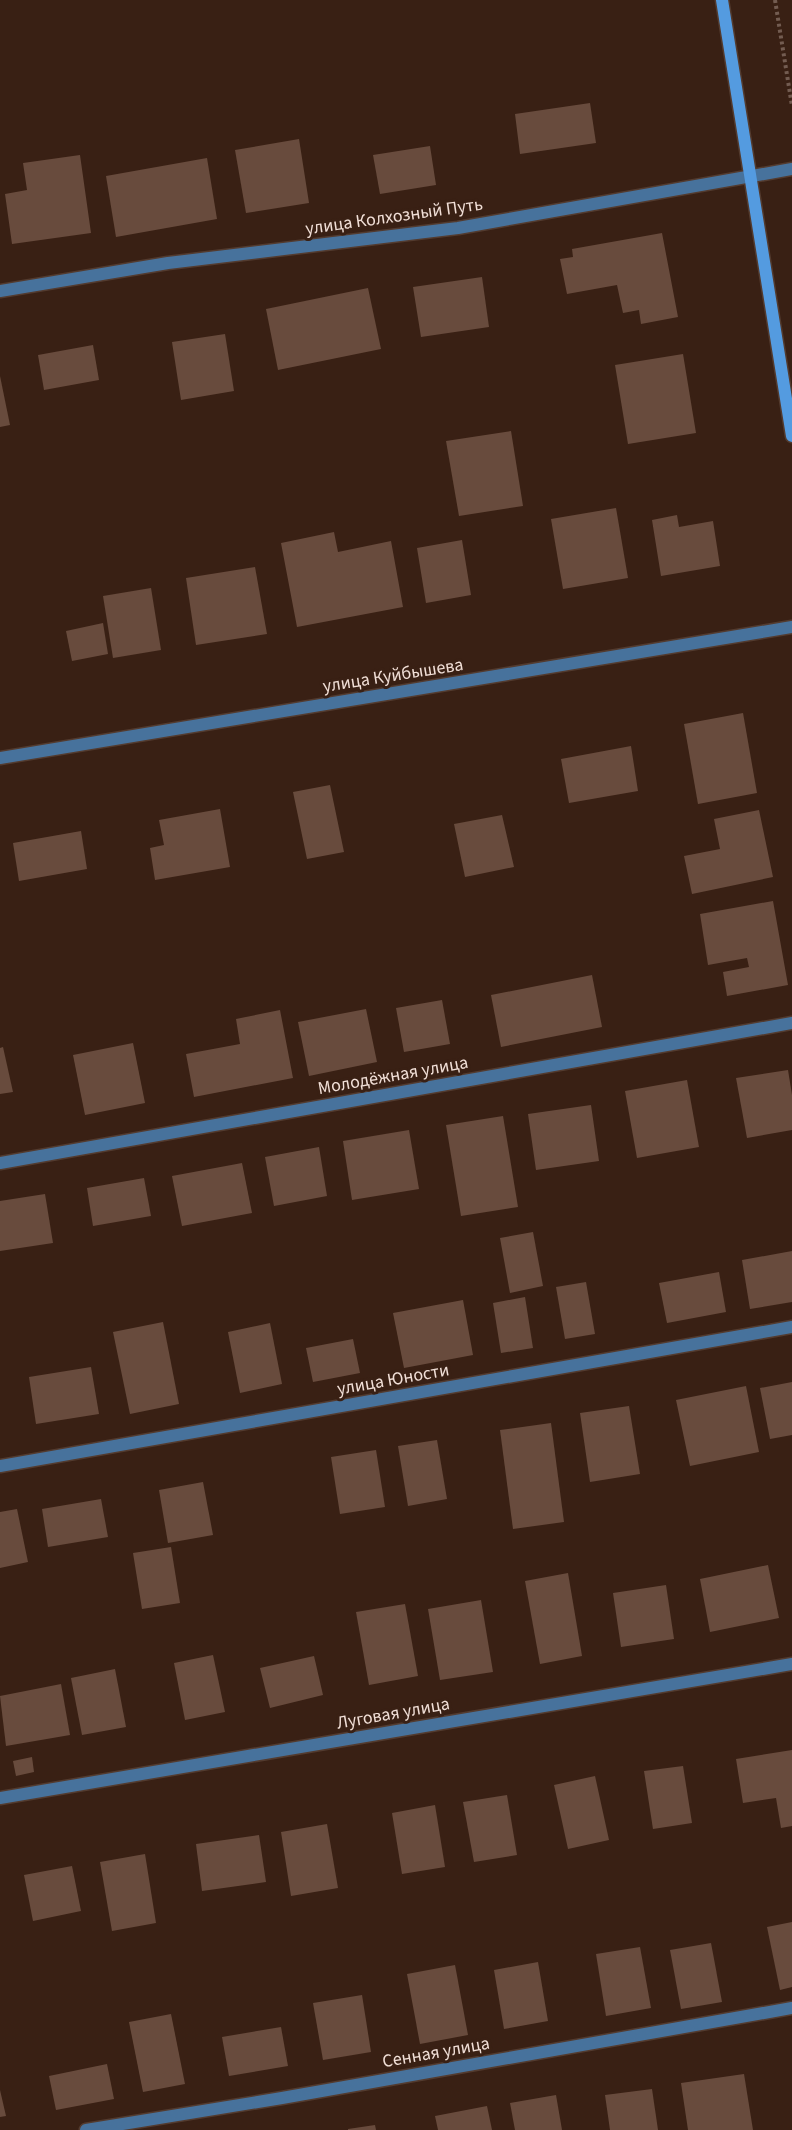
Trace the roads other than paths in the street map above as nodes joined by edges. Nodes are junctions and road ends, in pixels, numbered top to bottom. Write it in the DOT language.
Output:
graph roads {
  1 [pos="722,0"];
  2 [pos="792,169"];
  3 [pos="749,176"];
  4 [pos="0,291"];
  5 [pos="792,436"];
  6 [pos="792,627"];
  7 [pos="0,758"];
  8 [pos="792,1023"];
  9 [pos="0,1162"];
  10 [pos="792,1327"];
  11 [pos="0,1466"];
  12 [pos="792,1664"];
  13 [pos="0,1798"];
  14 [pos="792,2008"];
  15 [pos="86,2130"];
  1 -- 3 [label="main road"];
  2 -- 3 [label="street, улица Колхозный Путь"];
  3 -- 4 [label="street, улица Колхозный Путь"];
  3 -- 5 [label="main road"];
  6 -- 7 [label="street, улица Куйбышева"];
  8 -- 9 [label="street, Молодёжная улица"];
  10 -- 11 [label="street, улица Юности"];
  12 -- 13 [label="street, Луговая улица"];
  14 -- 15 [label="street, Сенная улица"];
}
